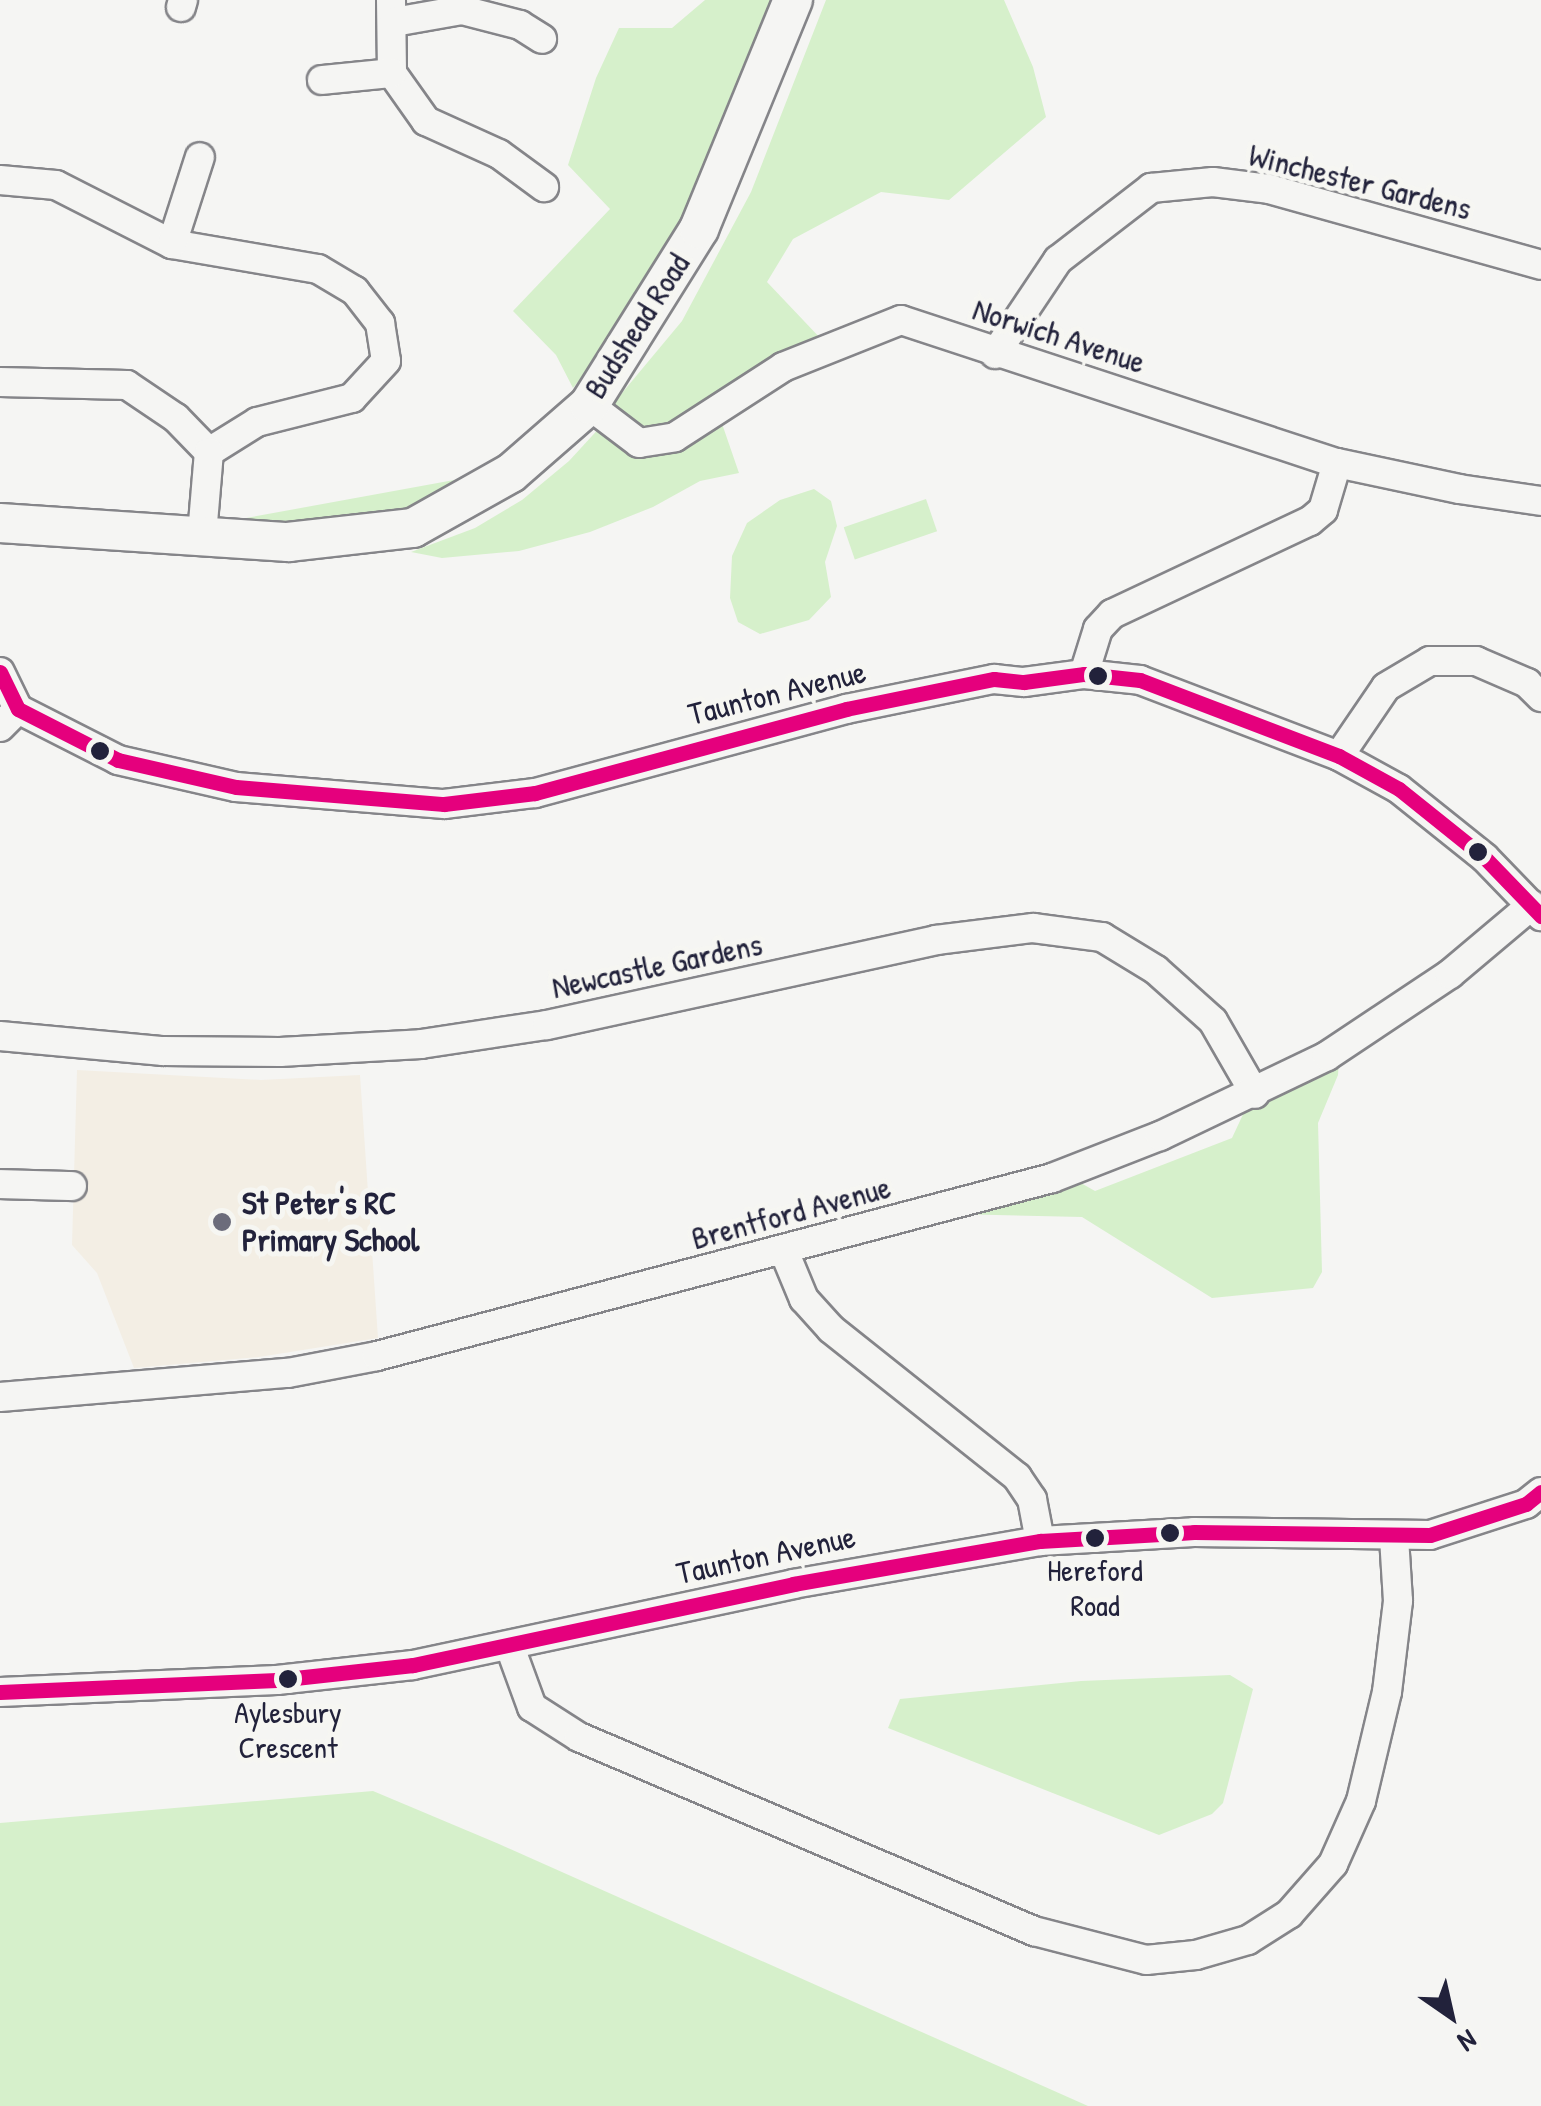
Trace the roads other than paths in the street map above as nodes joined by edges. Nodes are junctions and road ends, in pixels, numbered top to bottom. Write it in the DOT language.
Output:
graph roads {
  1 [pos="793,0"];
  2 [pos="393,11"];
  3 [pos="542,39"];
  4 [pos="392,72"];
  5 [pos="322,80"];
  6 [pos="200,157"];
  7 [pos="0,180"];
  8 [pos="544,187"];
  9 [pos="172,244"];
  10 [pos="1541,265"];
  11 [pos="995,354"];
  12 [pos="0,382"];
  13 [pos="588,405"];
  14 [pos="209,452"];
  15 [pos="1337,463"];
  16 [pos="1541,501"];
  17 [pos="0,523"];
  18 [pos="202,534"];
  19 [pos="0,672"];
  20 [pos="1084,674"];
  21 [pos="1536,682"];
  22 [pos="9,718"];
  23 [pos="1339,756"];
  24 [pos="1536,911"];
  25 [pos="0,1036"];
  26 [pos="1254,1094"];
  27 [pos="0,1184"];
  28 [pos="72,1186"];
  29 [pos="784,1252"];
  30 [pos="0,1398"];
  31 [pos="1541,1492"];
  32 [pos="1394,1538"];
  33 [pos="1040,1541"];
  34 [pos="510,1647"];
  35 [pos="0,1692"];
  1 -- 13 [label="street, Budshead Road"];
  2 -- 3 [label="street"];
  2 -- 4 [label="street"];
  4 -- 5 [label="street"];
  4 -- 8 [label="street"];
  6 -- 9 [label="street"];
  7 -- 9 [label="street"];
  9 -- 14 [label="street"];
  10 -- 11 [label="street, Winchester Gardens"];
  11 -- 13 [label="street, Norwich Avenue"];
  11 -- 15 [label="street, Norwich Avenue"];
  12 -- 14 [label="street"];
  13 -- 18 [label="street, Budshead Road"];
  14 -- 18 [label="street"];
  15 -- 16 [label="street, Norwich Avenue"];
  15 -- 20 [label="street"];
  17 -- 18 [label="street, Budshead Road"];
  19 -- 22 [label="street, Taunton Avenue"];
  20 -- 22 [label="street, Taunton Avenue"];
  20 -- 23 [label="street, Taunton Avenue"];
  21 -- 23 [label="street"];
  23 -- 24 [label="street, Taunton Avenue"];
  24 -- 26 [label="street, Brentford Avenue"];
  25 -- 26 [label="street, Newcastle Gardens"];
  26 -- 29 [label="street, Brentford Avenue"];
  27 -- 28 [label="street"];
  29 -- 30 [label="street, Brentford Avenue"];
  29 -- 33 [label="street"];
  31 -- 32 [label="street, Taunton Avenue"];
  32 -- 33 [label="street, Taunton Avenue"];
  32 -- 34 [label="street"];
  33 -- 34 [label="street, Taunton Avenue"];
  34 -- 35 [label="street, Taunton Avenue"];
}
